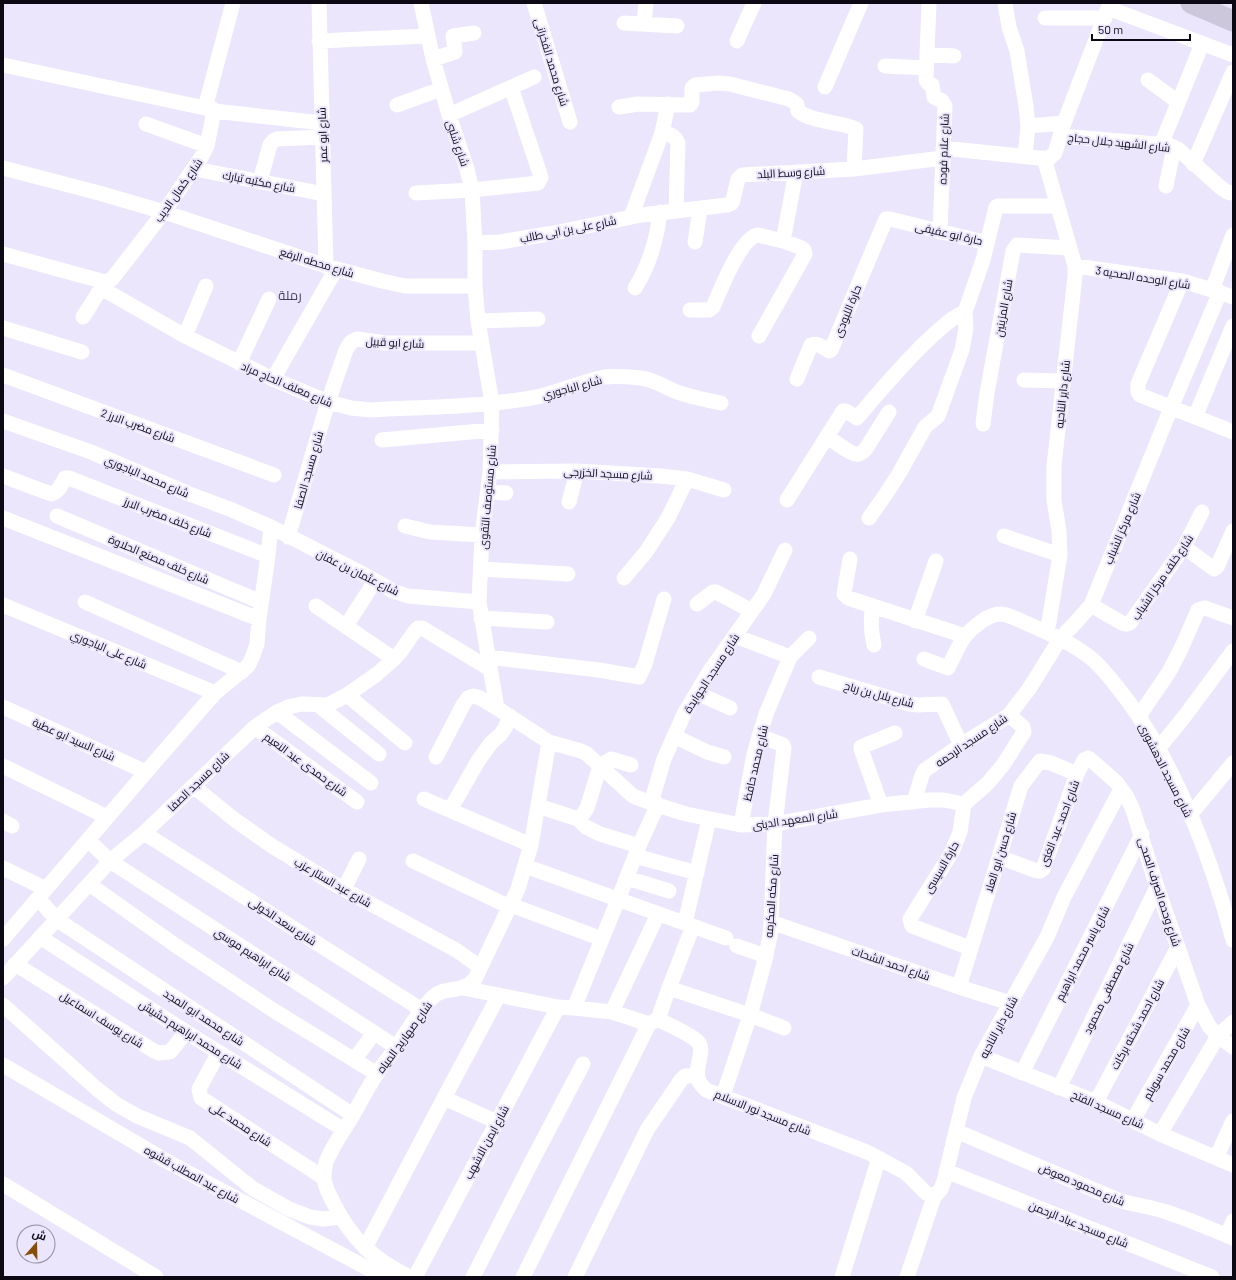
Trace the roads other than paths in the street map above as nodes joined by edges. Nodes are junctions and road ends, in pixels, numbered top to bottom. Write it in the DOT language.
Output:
graph roads {
  1 [pos="233,3"];
  2 [pos="319,3"];
  3 [pos="421,3"];
  4 [pos="534,3"];
  5 [pos="646,3"];
  6 [pos="754,3"];
  7 [pos="862,3"];
  8 [pos="929,3"];
  9 [pos="1005,3"];
  10 [pos="1194,4"];
  11 [pos="1108,10"];
  12 [pos="1045,18"];
  13 [pos="1233,21"];
  14 [pos="624,23"];
  15 [pos="644,24"];
  16 [pos="677,26"];
  17 [pos="474,33"];
  18 [pos="427,36"];
  19 [pos="737,40"];
  20 [pos="319,41"];
  21 [pos="1202,44"];
  22 [pos="1233,55"];
  23 [pos="954,56"];
  24 [pos="433,59"];
  25 [pos="927,61"];
  26 [pos="3,65"];
  27 [pos="886,66"];
  28 [pos="1233,72"];
  29 [pos="534,77"];
  30 [pos="1148,80"];
  31 [pos="511,86"];
  32 [pos="825,86"];
  33 [pos="441,89"];
  34 [pos="1178,102"];
  35 [pos="668,104"];
  36 [pos="397,105"];
  37 [pos="620,107"];
  38 [pos="210,109"];
  39 [pos="449,115"];
  40 [pos="570,122"];
  41 [pos="146,124"];
  42 [pos="1028,126"];
  43 [pos="322,130"];
  44 [pos="1062,130"];
  45 [pos="662,133"];
  46 [pos="207,146"];
  47 [pos="1167,146"];
  48 [pos="943,153"];
  49 [pos="1025,156"];
  50 [pos="1046,159"];
  51 [pos="1193,164"];
  52 [pos="3,168"];
  53 [pos="195,168"];
  54 [pos="854,169"];
  55 [pos="796,172"];
  56 [pos="260,181"];
  57 [pos="1166,186"];
  58 [pos="472,190"];
  59 [pos="1233,192"];
  60 [pos="416,193"];
  61 [pos="324,194"];
  62 [pos="1058,206"];
  63 [pos="700,209"];
  64 [pos="676,211"];
  65 [pos="164,212"];
  66 [pos="660,212"];
  67 [pos="631,217"];
  68 [pos="886,219"];
  69 [pos="940,232"];
  70 [pos="1233,235"];
  71 [pos="783,241"];
  72 [pos="695,242"];
  73 [pos="476,243"];
  74 [pos="987,244"];
  75 [pos="1070,248"];
  76 [pos="3,254"];
  77 [pos="1228,262"];
  78 [pos="1075,266"];
  79 [pos="331,267"];
  80 [pos="1182,281"];
  81 [pos="106,283"];
  82 [pos="206,286"];
  83 [pos="475,286"];
  84 [pos="635,288"];
  85 [pos="1222,293"];
  86 [pos="269,299"];
  87 [pos="690,310"];
  88 [pos="965,312"];
  89 [pos="83,317"];
  90 [pos="538,319"];
  91 [pos="478,321"];
  92 [pos="1233,326"];
  93 [pos="3,328"];
  94 [pos="185,336"];
  95 [pos="759,336"];
  96 [pos="481,343"];
  97 [pos="82,352"];
  98 [pos="239,363"];
  99 [pos="3,375"];
  100 [pos="274,379"];
  101 [pos="797,379"];
  102 [pos="1024,380"];
  103 [pos="1063,381"];
  104 [pos="328,402"];
  105 [pos="492,403"];
  106 [pos="721,403"];
  107 [pos="1171,408"];
  108 [pos="889,412"];
  109 [pos="1195,417"];
  110 [pos="3,421"];
  111 [pos="983,424"];
  112 [pos="492,430"];
  113 [pos="1233,432"];
  114 [pos="827,437"];
  115 [pos="382,440"];
  116 [pos="577,471"];
  117 [pos="490,472"];
  118 [pos="274,475"];
  119 [pos="3,476"];
  120 [pos="687,479"];
  121 [pos="724,490"];
  122 [pos="488,492"];
  123 [pos="506,493"];
  124 [pos="787,500"];
  125 [pos="569,502"];
  126 [pos="1202,512"];
  127 [pos="57,516"];
  128 [pos="3,518"];
  129 [pos="869,518"];
  130 [pos="405,526"];
  131 [pos="271,528"];
  132 [pos="1233,531"];
  133 [pos="482,536"];
  134 [pos="1004,536"];
  135 [pos="288,537"];
  136 [pos="1184,547"];
  137 [pos="785,550"];
  138 [pos="1060,555"];
  139 [pos="268,556"];
  140 [pos="850,559"];
  141 [pos="936,561"];
  142 [pos="481,569"];
  143 [pos="568,574"];
  144 [pos="624,578"];
  145 [pos="375,581"];
  146 [pos="664,599"];
  147 [pos="85,602"];
  148 [pos="261,602"];
  149 [pos="479,602"];
  150 [pos="697,604"];
  151 [pos="1091,604"];
  152 [pos="3,605"];
  153 [pos="316,606"];
  154 [pos="873,606"];
  155 [pos="752,611"];
  156 [pos="481,618"];
  157 [pos="1233,618"];
  158 [pos="259,619"];
  159 [pos="915,621"];
  160 [pos="546,622"];
  161 [pos="346,626"];
  162 [pos="1046,632"];
  163 [pos="735,636"];
  164 [pos="965,636"];
  165 [pos="809,638"];
  166 [pos="1060,639"];
  167 [pos="874,646"];
  168 [pos="1233,651"];
  169 [pos="790,657"];
  170 [pos="394,659"];
  171 [pos="924,659"];
  172 [pos="489,663"];
  173 [pos="242,672"];
  174 [pos="819,677"];
  175 [pos="215,693"];
  176 [pos="697,693"];
  177 [pos="347,695"];
  178 [pos="318,705"];
  179 [pos="3,707"];
  180 [pos="730,708"];
  181 [pos="277,712"];
  182 [pos="503,712"];
  183 [pos="1009,715"];
  184 [pos="1139,716"];
  185 [pos="255,727"];
  186 [pos="895,733"];
  187 [pos="674,736"];
  188 [pos="759,736"];
  189 [pos="549,742"];
  190 [pos="405,743"];
  191 [pos="961,745"];
  192 [pos="1158,749"];
  193 [pos="380,754"];
  194 [pos="436,757"];
  195 [pos="724,757"];
  196 [pos="1088,758"];
  197 [pos="1233,763"];
  198 [pos="631,765"];
  199 [pos="3,766"];
  200 [pos="600,766"];
  201 [pos="146,772"];
  202 [pos="1077,774"];
  203 [pos="371,782"];
  204 [pos="193,786"];
  205 [pos="1121,789"];
  206 [pos="424,799"];
  207 [pos="357,802"];
  208 [pos="914,802"];
  209 [pos="654,804"];
  210 [pos="964,804"];
  211 [pos="881,805"];
  212 [pos="538,806"];
  213 [pos="450,810"];
  214 [pos="1190,815"];
  215 [pos="108,817"];
  216 [pos="578,819"];
  217 [pos="709,819"];
  218 [pos="775,824"];
  219 [pos="741,825"];
  220 [pos="144,833"];
  221 [pos="1142,834"];
  222 [pos="88,840"];
  223 [pos="531,845"];
  224 [pos="637,851"];
  225 [pos="999,857"];
  226 [pos="359,859"];
  227 [pos="110,861"];
  228 [pos="413,861"];
  229 [pos="525,866"];
  230 [pos="3,868"];
  231 [pos="697,873"];
  232 [pos="627,878"];
  233 [pos="89,884"];
  234 [pos="1157,887"];
  235 [pos="344,890"];
  236 [pos="669,891"];
  237 [pos="42,893"];
  238 [pos="618,900"];
  239 [pos="510,906"];
  240 [pos="658,914"];
  241 [pos="56,919"];
  242 [pos="771,922"];
  243 [pos="689,925"];
  244 [pos="40,937"];
  245 [pos="1233,938"];
  246 [pos="3,939"];
  247 [pos="602,939"];
  248 [pos="1178,946"];
  249 [pos="970,948"];
  250 [pos="766,956"];
  251 [pos="15,964"];
  252 [pos="480,967"];
  253 [pos="3,978"];
  254 [pos="959,987"];
  255 [pos="463,988"];
  256 [pos="669,988"];
  257 [pos="499,995"];
  258 [pos="1010,1003"];
  259 [pos="3,1005"];
  260 [pos="1198,1005"];
  261 [pos="558,1007"];
  262 [pos="574,1008"];
  263 [pos="422,1010"];
  264 [pos="612,1012"];
  265 [pos="750,1015"];
  266 [pos="653,1022"];
  267 [pos="1233,1022"];
  268 [pos="784,1028"];
  269 [pos="186,1032"];
  270 [pos="374,1033"];
  271 [pos="1218,1036"];
  272 [pos="1233,1046"];
  273 [pos="396,1047"];
  274 [pos="219,1052"];
  275 [pos="981,1056"];
  276 [pos="354,1060"];
  277 [pos="583,1064"];
  278 [pos="3,1065"];
  279 [pos="1022,1072"];
  280 [pos="377,1074"];
  281 [pos="697,1076"];
  282 [pos="1059,1088"];
  283 [pos="723,1096"];
  284 [pos="444,1098"];
  285 [pos="1096,1102"];
  286 [pos="353,1115"];
  287 [pos="1133,1120"];
  288 [pos="1233,1121"];
  289 [pos="497,1122"];
  290 [pos="344,1130"];
  291 [pos="956,1131"];
  292 [pos="1160,1134"];
  293 [pos="879,1158"];
  294 [pos="1216,1158"];
  295 [pos="1233,1166"];
  296 [pos="946,1171"];
  297 [pos="324,1178"];
  298 [pos="3,1184"];
  299 [pos="934,1197"];
  300 [pos="340,1217"];
  301 [pos="1233,1221"];
  302 [pos="1230,1237"];
  303 [pos="365,1248"];
  304 [pos="388,1274"];
  305 [pos="156,1277"];
  306 [pos="410,1277"];
  307 [pos="415,1277"];
  308 [pos="473,1277"];
  309 [pos="523,1277"];
  310 [pos="575,1277"];
  311 [pos="842,1277"];
  312 [pos="907,1277"];
  313 [pos="1212,1277"];
  1 -- 38 [label="street, شارع كمال الديب"];
  2 -- 20 [label="street, شارع ابو عمر"];
  3 -- 18 [label="street, شارع شلبى"];
  4 -- 40 [label="street, شارع محمد الفخرانى"];
  5 -- 15 [label="street"];
  6 -- 19 [label="street"];
  7 -- 32 [label="street"];
  8 -- 25 [label="street, شارع علام فوده"];
  9 -- 42 [label="street"];
  10 -- 13 [label="main road"];
  11 -- 12 [label="street"];
  11 -- 21 [label="street"];
  11 -- 44 [label="street"];
  14 -- 15 [label="street"];
  15 -- 16 [label="street"];
  17 -- 24 [label="street"];
  18 -- 20 [label="street"];
  18 -- 24 [label="street, شارع شلبى"];
  20 -- 43 [label="street, شارع ابو عمر"];
  21 -- 22 [label="street"];
  21 -- 34 [label="street"];
  23 -- 25 [label="street"];
  24 -- 33 [label="street, شارع شلبى"];
  25 -- 27 [label="street"];
  25 -- 48 [label="street, شارع علام فوده"];
  26 -- 38 [label="street"];
  28 -- 51 [label="street"];
  29 -- 31 [label="street"];
  30 -- 34 [label="street"];
  31 -- 39 [label="street"];
  31 -- 58 [label="street"];
  33 -- 36 [label="street"];
  33 -- 39 [label="street, شارع شلبى"];
  34 -- 47 [label="street"];
  35 -- 37 [label="street"];
  35 -- 45 [label="street"];
  35 -- 54 [label="street"];
  38 -- 43 [label="street"];
  38 -- 46 [label="street, شارع كمال الديب"];
  39 -- 58 [label="street, شارع شلبى"];
  41 -- 46 [label="street"];
  42 -- 44 [label="street, شارع الشهيد جلال حجاج"];
  42 -- 49 [label="street"];
  43 -- 56 [label="street"];
  43 -- 61 [label="street, شارع ابو عمر"];
  44 -- 47 [label="street, شارع الشهيد جلال حجاج"];
  44 -- 50 [label="street"];
  45 -- 64 [label="street"];
  45 -- 67 [label="street"];
  46 -- 53 [label="street, شارع كمال الديب"];
  47 -- 51 [label="street, شارع الشهيد جلال حجاج"];
  47 -- 57 [label="street"];
  48 -- 49 [label="street, شارع وسط البلد"];
  48 -- 54 [label="street, شارع وسط البلد"];
  48 -- 69 [label="street, شارع علام فوده"];
  49 -- 50 [label="street, شارع وسط البلد"];
  50 -- 62 [label="street, شارع داير الناحيه"];
  51 -- 59 [label="street, شارع الشهيد جلال حجاج"];
  52 -- 65 [label="street, شارع محطه الرفع"];
  53 -- 56 [label="street, شارع مكتبه تبارك"];
  53 -- 65 [label="street, شارع كمال الديب"];
  54 -- 55 [label="street, شارع وسط البلد"];
  55 -- 63 [label="street, شارع وسط البلد"];
  55 -- 71 [label="street"];
  56 -- 61 [label="street, شارع مكتبه تبارك"];
  58 -- 60 [label="street"];
  58 -- 73 [label="street, شارع شلبى"];
  61 -- 79 [label="street, شارع ابو عمر"];
  62 -- 74 [label="street, حارة ابو عفيفى"];
  62 -- 75 [label="street, شارع داير الناحيه"];
  63 -- 64 [label="street, شارع وسط البلد"];
  63 -- 72 [label="street"];
  64 -- 66 [label="street, شارع وسط البلد"];
  65 -- 79 [label="street, شارع محطه الرفع"];
  65 -- 81 [label="street, شارع كمال الديب"];
  66 -- 67 [label="street, شارع على بن ابى طالب"];
  66 -- 84 [label="street"];
  67 -- 73 [label="street, شارع على بن ابى طالب"];
  68 -- 69 [label="street, حارة ابو عفيفى"];
  68 -- 101 [label="street, حارة اللبودى"];
  69 -- 74 [label="street, حارة ابو عفيفى"];
  70 -- 77 [label="street, شارع مركز الشباب"];
  71 -- 87 [label="street"];
  71 -- 95 [label="street"];
  73 -- 83 [label="street, شارع شلبى"];
  74 -- 88 [label="street"];
  75 -- 78 [label="street, شارع داير الناحيه"];
  75 -- 111 [label="street, شارع المزينين"];
  76 -- 81 [label="street, شارع معلف الحاج مراد"];
  77 -- 85 [label="street, شارع مركز الشباب"];
  78 -- 80 [label="street, شارع الوحده الصحيه 3"];
  78 -- 103 [label="street, شارع داير الناحيه"];
  79 -- 83 [label="street, شارع محطه الرفع"];
  79 -- 100 [label="street"];
  80 -- 85 [label="street, شارع الوحده الصحيه 3"];
  80 -- 107 [label="street"];
  81 -- 89 [label="street, شارع كمال الديب"];
  81 -- 94 [label="street, شارع معلف الحاج مراد"];
  82 -- 94 [label="street"];
  83 -- 91 [label="street, شارع مستوصف التقوى"];
  85 -- 107 [label="street, شارع مركز الشباب"];
  86 -- 98 [label="street"];
  88 -- 114 [label="street"];
  88 -- 129 [label="street"];
  90 -- 91 [label="street"];
  91 -- 96 [label="street, شارع مستوصف التقوى"];
  92 -- 109 [label="street"];
  93 -- 97 [label="street"];
  94 -- 98 [label="street, شارع معلف الحاج مراد"];
  96 -- 104 [label="street, شارع ابو قبيل"];
  96 -- 105 [label="street, شارع مستوصف التقوى"];
  98 -- 100 [label="street, شارع معلف الحاج مراد"];
  99 -- 118 [label="street, شارع مضرب الارز 2"];
  100 -- 104 [label="street, شارع معلف الحاج مراد"];
  102 -- 103 [label="street"];
  103 -- 138 [label="street, شارع داير الناحيه"];
  104 -- 105 [label="street, شارع معلف الحاج مراد"];
  104 -- 135 [label="street, شارع مسجد الصفا"];
  105 -- 106 [label="street, شارع الباجوري"];
  105 -- 112 [label="street, شارع مستوصف التقوى"];
  107 -- 109 [label="street"];
  107 -- 151 [label="street, شارع مركز الشباب"];
  108 -- 114 [label="street"];
  109 -- 113 [label="street"];
  110 -- 131 [label="street, شارع محمد الباجوري"];
  112 -- 115 [label="street"];
  112 -- 117 [label="street, شارع مستوصف التقوى"];
  114 -- 124 [label="street"];
  116 -- 117 [label="street, شارع مسجد الخزرجى"];
  116 -- 120 [label="street, شارع مسجد الخزرجى"];
  116 -- 125 [label="street"];
  117 -- 122 [label="street, شارع مستوصف التقوى"];
  119 -- 139 [label="street, شارع خلف مضرب الارز"];
  120 -- 121 [label="street, شارع مسجد الخزرجى"];
  120 -- 144 [label="street"];
  122 -- 123 [label="street"];
  122 -- 133 [label="street, شارع مستوصف التقوى"];
  126 -- 136 [label="street, شارع خلف مركز الشباب"];
  127 -- 148 [label="street, شارع خلف مصنع الحلاوة"];
  128 -- 158 [label="street"];
  130 -- 133 [label="street"];
  131 -- 135 [label="street, شارع محمد الباجوري"];
  131 -- 139 [label="street"];
  132 -- 136 [label="street"];
  133 -- 142 [label="street, شارع مستوصف التقوى"];
  134 -- 138 [label="street"];
  135 -- 145 [label="street, شارع عثمان بن عفان"];
  136 -- 151 [label="street, شارع خلف مركز الشباب"];
  137 -- 155 [label="street, شارع مسجد الجوايدة"];
  138 -- 162 [label="street, شارع داير الناحيه"];
  139 -- 148 [label="street"];
  140 -- 154 [label="street"];
  141 -- 159 [label="street"];
  142 -- 143 [label="street"];
  142 -- 149 [label="street, شارع مستوصف التقوى"];
  145 -- 149 [label="street, شارع عثمان بن عفان"];
  145 -- 161 [label="street"];
  146 -- 172 [label="street"];
  147 -- 173 [label="street"];
  148 -- 158 [label="street"];
  149 -- 156 [label="street, شارع مستوصف التقوى"];
  150 -- 155 [label="street"];
  151 -- 166 [label="street, شارع مركز الشباب"];
  152 -- 175 [label="street, شارع على الباجوري"];
  153 -- 161 [label="street"];
  154 -- 159 [label="street"];
  154 -- 167 [label="street"];
  155 -- 163 [label="street, شارع مسجد الجوايدة"];
  156 -- 160 [label="street"];
  156 -- 172 [label="street, شارع مستوصف التقوى"];
  157 -- 184 [label="street"];
  158 -- 173 [label="street"];
  159 -- 164 [label="street"];
  161 -- 170 [label="street"];
  162 -- 164 [label="street, شارع مسجد الدهشورى"];
  162 -- 166 [label="street, شارع مسجد الدهشورى"];
  163 -- 169 [label="street"];
  163 -- 176 [label="street, شارع مسجد الجوايدة"];
  164 -- 171 [label="street"];
  165 -- 169 [label="street, شارع محمد حافظ"];
  166 -- 183 [label="street, شارع مسجد الرحمه"];
  166 -- 184 [label="street, شارع مسجد الدهشورى"];
  168 -- 192 [label="street"];
  169 -- 188 [label="street, شارع محمد حافظ"];
  170 -- 172 [label="street, شارع مسجد الصفا"];
  170 -- 177 [label="street, شارع مسجد الصفا"];
  172 -- 182 [label="street, شارع مستوصف التقوى"];
  173 -- 175 [label="street"];
  174 -- 191 [label="street, شارع بلال بن رباح"];
  175 -- 201 [label="street"];
  176 -- 180 [label="street"];
  176 -- 187 [label="street, شارع مسجد الجوايدة"];
  177 -- 178 [label="street, شارع مسجد الصفا"];
  177 -- 190 [label="street"];
  178 -- 181 [label="street, شارع مسجد الصفا"];
  178 -- 193 [label="street"];
  179 -- 201 [label="street, شارع السيد ابو عطية"];
  181 -- 185 [label="street, شارع مسجد الصفا"];
  181 -- 203 [label="street"];
  182 -- 189 [label="street, شارع المعهد الدينى"];
  182 -- 194 [label="street, شارع المعهد الدينى"];
  182 -- 213 [label="street"];
  183 -- 191 [label="street, شارع مسجد الرحمه"];
  183 -- 210 [label="street"];
  184 -- 192 [label="street, شارع مسجد الدهشورى"];
  185 -- 204 [label="street, شارع مسجد الصفا"];
  185 -- 207 [label="street, شارع حمدى عبد النعيم"];
  186 -- 211 [label="street"];
  187 -- 195 [label="street"];
  187 -- 209 [label="street, شارع مسجد الجوايدة"];
  188 -- 218 [label="street, شارع مكه المكرمه"];
  188 -- 219 [label="street, شارع محمد حافظ"];
  189 -- 200 [label="street, شارع المعهد الدينى"];
  189 -- 212 [label="street"];
  191 -- 208 [label="street, شارع مسجد الرحمه"];
  192 -- 214 [label="street, شارع مسجد الدهشورى"];
  196 -- 202 [label="street, شارع احمد عبد الغنى"];
  196 -- 205 [label="street, شارع وحده الصرف الصحى"];
  197 -- 214 [label="street"];
  198 -- 200 [label="street"];
  199 -- 215 [label="street"];
  200 -- 209 [label="street, شارع المعهد الدينى"];
  200 -- 216 [label="street"];
  201 -- 215 [label="street"];
  202 -- 225 [label="street, شارع حسن ابو العلا"];
  202 -- 225 [label="street, شارع احمد عبد الغنى"];
  204 -- 220 [label="street, شارع مسجد الصفا"];
  204 -- 235 [label="street, شارع عبد الستار عزب"];
  205 -- 221 [label="street, شارع وحده الصرف الصحى"];
  205 -- 258 [label="street, شارع داير الناحيه"];
  206 -- 213 [label="street"];
  208 -- 210 [label="street, شارع المعهد الدينى"];
  208 -- 211 [label="street, شارع المعهد الدينى"];
  209 -- 217 [label="street, شارع المعهد الدينى"];
  209 -- 224 [label="street, شارع مسجد الجوايدة"];
  210 -- 249 [label="street, حارة السيسى"];
  211 -- 218 [label="street, شارع المعهد الدينى"];
  212 -- 216 [label="street"];
  212 -- 223 [label="street"];
  213 -- 223 [label="street"];
  214 -- 245 [label="street, شارع مسجد الدهشورى"];
  215 -- 222 [label="street"];
  216 -- 224 [label="street"];
  217 -- 219 [label="street, شارع المعهد الدينى"];
  217 -- 231 [label="street"];
  218 -- 219 [label="street, شارع المعهد الدينى"];
  218 -- 242 [label="street, شارع مكه المكرمه"];
  220 -- 227 [label="street, شارع مسجد الصفا"];
  220 -- 263 [label="street, شارع سعد الخولى"];
  221 -- 234 [label="street, شارع وحده الصرف الصحى"];
  221 -- 279 [label="street, شارع ياسر محمد ابراهيم"];
  222 -- 227 [label="street, شارع ابراهيم موسي"];
  222 -- 237 [label="street"];
  223 -- 229 [label="street"];
  224 -- 231 [label="street"];
  224 -- 232 [label="street, شارع مسجد الجوايدة"];
  225 -- 249 [label="street, شارع حسن ابو العلا"];
  226 -- 235 [label="street"];
  227 -- 233 [label="street, شارع مسجد الصفا"];
  227 -- 270 [label="street, شارع ابراهيم موسي"];
  228 -- 239 [label="street"];
  229 -- 238 [label="street"];
  229 -- 239 [label="street"];
  230 -- 237 [label="street"];
  231 -- 243 [label="street"];
  232 -- 236 [label="street"];
  232 -- 238 [label="street, شارع مسجد الجوايدة"];
  233 -- 241 [label="street, شارع مسجد الصفا"];
  233 -- 276 [label="street"];
  234 -- 248 [label="street, شارع وحده الصرف الصحى"];
  234 -- 282 [label="street, شارع مصطفى محمود"];
  235 -- 252 [label="street, شارع عبد الستار عزب"];
  237 -- 241 [label="street, شارع محمد ابو المجد"];
  237 -- 246 [label="street"];
  238 -- 240 [label="street"];
  238 -- 247 [label="street"];
  239 -- 247 [label="street"];
  239 -- 252 [label="street"];
  240 -- 243 [label="street"];
  240 -- 264 [label="street"];
  241 -- 244 [label="street, شارع مسجد الصفا"];
  241 -- 286 [label="street, شارع محمد ابو المجد"];
  242 -- 250 [label="street, شارع مكه المكرمه"];
  242 -- 254 [label="street, شارع احمد الشحات"];
  243 -- 250 [label="street"];
  243 -- 256 [label="street"];
  244 -- 251 [label="street, شارع مسجد الصفا"];
  244 -- 269 [label="street, شارع محمد ابراهيم حشيش"];
  247 -- 262 [label="street"];
  248 -- 260 [label="street, شارع وحده الصرف الصحى"];
  248 -- 285 [label="street, شارع احمد شحته بركات"];
  249 -- 254 [label="street, شارع حسن ابو العلا"];
  250 -- 265 [label="street, شارع مكه المكرمه"];
  251 -- 253 [label="street, شارع مسجد الصفا"];
  251 -- 269 [label="street, شارع يوسف اسماعيل"];
  252 -- 255 [label="street"];
  254 -- 258 [label="street, شارع احمد الشحات"];
  255 -- 257 [label="street"];
  255 -- 263 [label="street, شارع صهاريج المياه"];
  256 -- 265 [label="street"];
  256 -- 266 [label="street"];
  257 -- 261 [label="street"];
  257 -- 284 [label="street"];
  258 -- 275 [label="street, شارع داير الناحيه"];
  259 -- 300 [label="street"];
  260 -- 271 [label="street, شارع وحده الصرف الصحى"];
  260 -- 287 [label="street, شارع محمد سويلم"];
  261 -- 262 [label="street"];
  261 -- 289 [label="street, شارع ايمن الاشهب"];
  262 -- 264 [label="street"];
  263 -- 273 [label="street, شارع صهاريج المياه"];
  264 -- 266 [label="street"];
  265 -- 268 [label="street"];
  265 -- 283 [label="street, شارع مكه المكرمه"];
  266 -- 281 [label="street"];
  266 -- 309 [label="street"];
  267 -- 271 [label="street"];
  269 -- 274 [label="street, شارع محمد ابراهيم حشيش"];
  270 -- 273 [label="street, شارع ابراهيم موسي"];
  270 -- 276 [label="street"];
  271 -- 272 [label="street, شارع وحده الصرف الصحى"];
  271 -- 292 [label="street"];
  273 -- 280 [label="street, شارع صهاريج المياه"];
  274 -- 290 [label="street, شارع محمد ابراهيم حشيش"];
  274 -- 297 [label="street, شارع محمد على"];
  275 -- 279 [label="street, شارع مسجد الفتح"];
  275 -- 291 [label="street, شارع داير الناحيه"];
  276 -- 280 [label="street"];
  277 -- 308 [label="street"];
  278 -- 304 [label="street, شارع عبد المطلب قشوه"];
  279 -- 282 [label="street, شارع مسجد الفتح"];
  280 -- 286 [label="street, شارع صهاريج المياه"];
  281 -- 283 [label="street, شارع مسجد نور الاسلام"];
  281 -- 310 [label="street"];
  282 -- 285 [label="street, شارع مسجد الفتح"];
  283 -- 293 [label="street, شارع مسجد نور الاسلام"];
  284 -- 289 [label="street"];
  284 -- 303 [label="street"];
  285 -- 287 [label="street, شارع مسجد الفتح"];
  286 -- 290 [label="street, شارع صهاريج المياه"];
  287 -- 292 [label="street, شارع مسجد الفتح"];
  288 -- 294 [label="street"];
  289 -- 307 [label="street, شارع ايمن الاشهب"];
  290 -- 297 [label="street, شارع صهاريج المياه"];
  291 -- 296 [label="street, شارع داير الناحيه"];
  291 -- 302 [label="street, شارع محمود معوض"];
  292 -- 294 [label="street, شارع مسجد الفتح"];
  293 -- 299 [label="street, شارع مسجد نور الاسلام"];
  293 -- 311 [label="street"];
  294 -- 295 [label="street, شارع مسجد الفتح"];
  296 -- 299 [label="street, شارع داير الناحيه"];
  296 -- 313 [label="street, شارع مسجد عباد الرحمن"];
  297 -- 300 [label="street"];
  298 -- 305 [label="street"];
  299 -- 312 [label="street, شارع داير الناحيه"];
  300 -- 303 [label="street"];
  301 -- 302 [label="street"];
  303 -- 304 [label="street"];
  304 -- 306 [label="street"];
}
